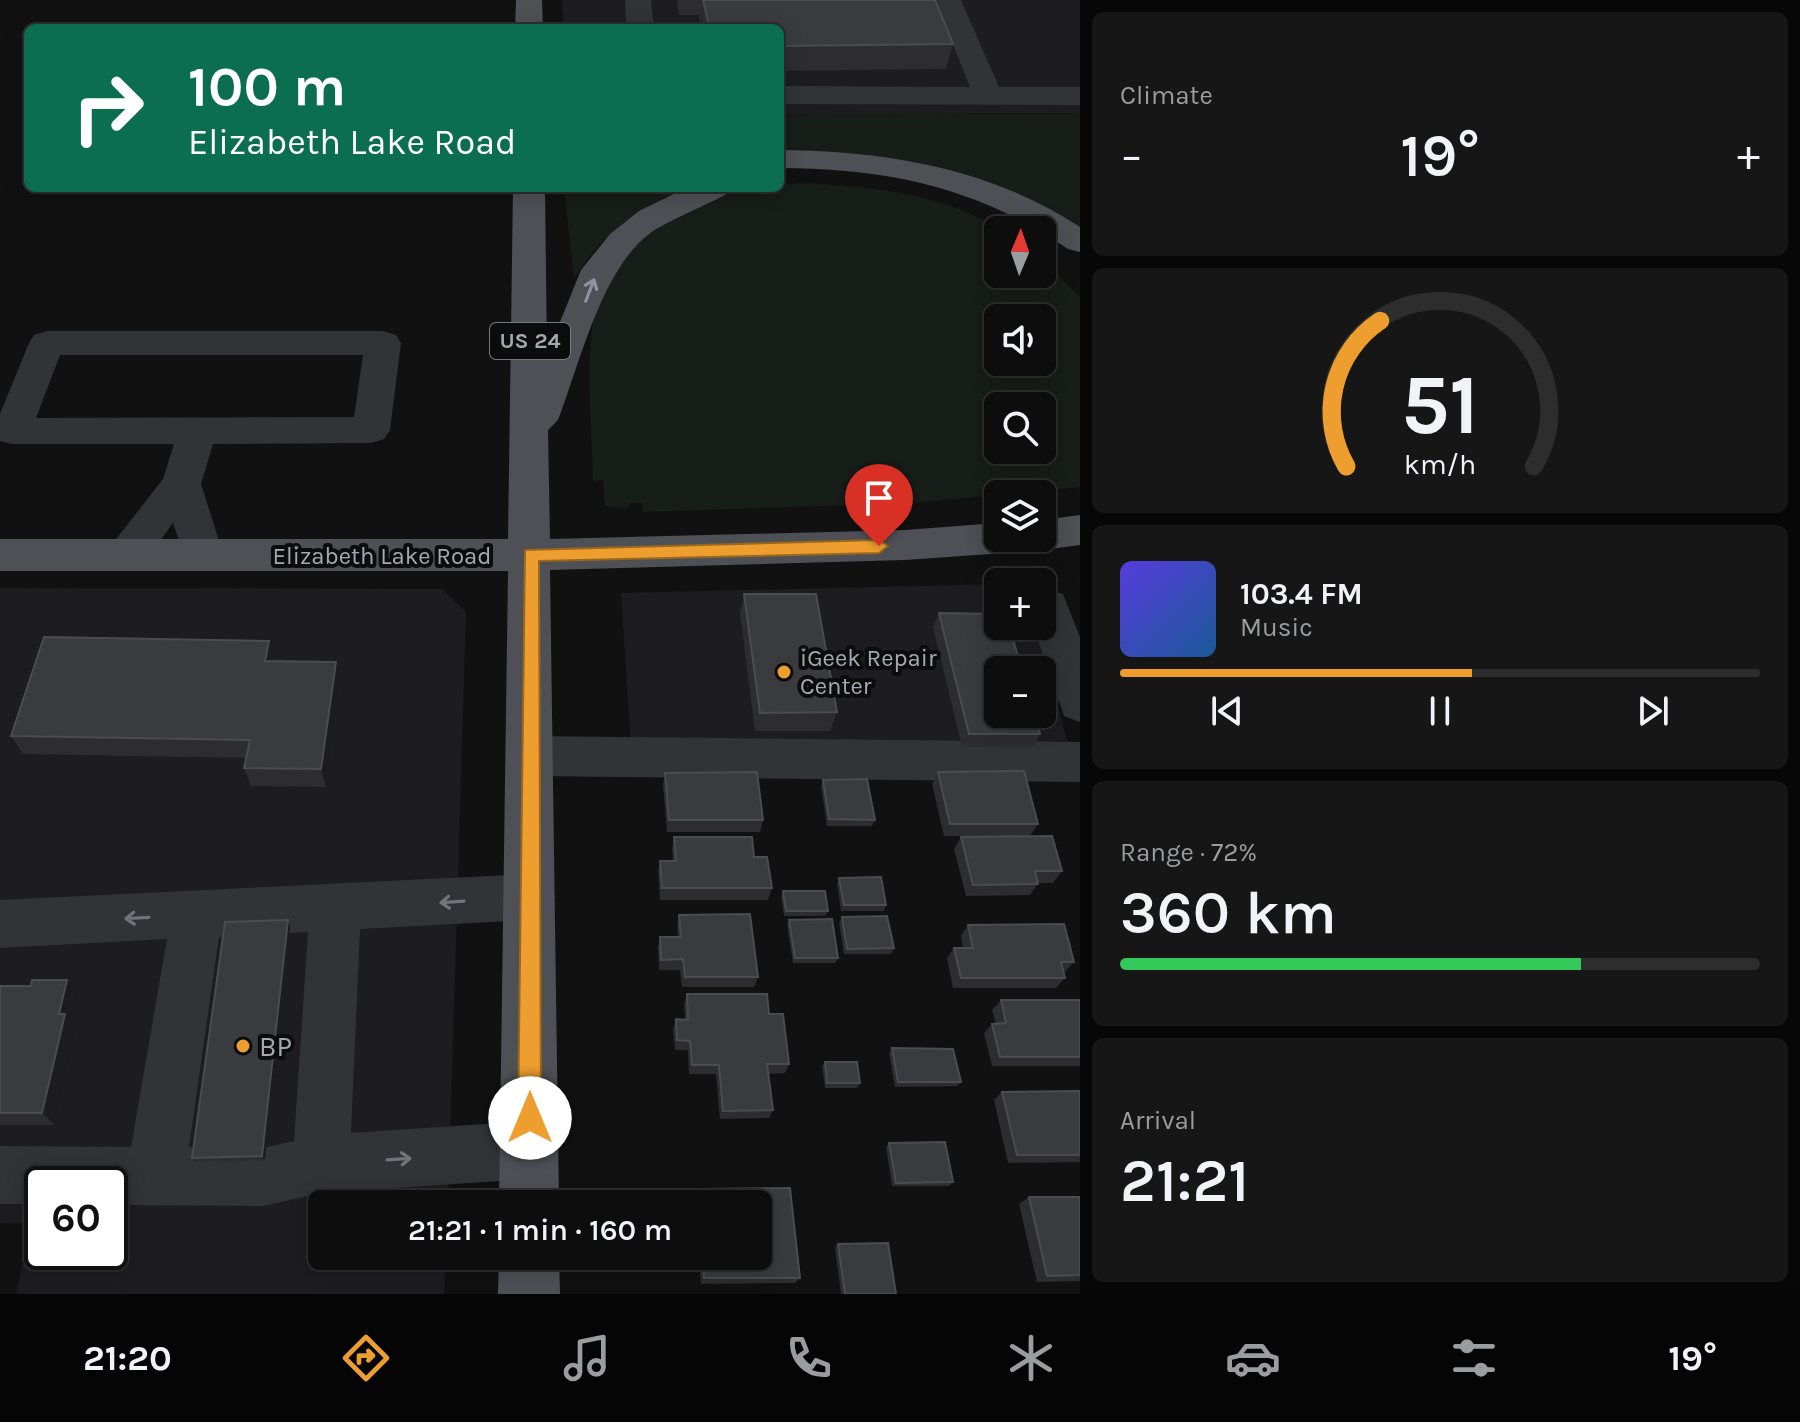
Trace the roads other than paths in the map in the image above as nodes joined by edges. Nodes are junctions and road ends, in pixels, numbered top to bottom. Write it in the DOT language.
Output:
graph roads {
  1 [pos="529,0"];
  2 [pos="638,0"];
  3 [pos="948,0"];
  4 [pos="529,24"];
  5 [pos="640,24"];
  6 [pos="784,95"];
  7 [pos="988,96"];
  8 [pos="1080,96"];
  9 [pos="784,159"];
  10 [pos="784,178"];
  11 [pos="529,192"];
  12 [pos="709,192"];
  13 [pos="991,216"];
  14 [pos="1080,242"];
  15 [pos="1056,255"];
  16 [pos="1080,275"];
  17 [pos="198,430"];
  18 [pos="531,441"];
  19 [pos="181,484"];
  20 [pos="1080,530"];
  21 [pos="1056,533"];
  22 [pos="984,539"];
  23 [pos="202,553"];
  24 [pos="0,555"];
  25 [pos="531,555"];
  26 [pos="124,556"];
  27 [pos="1056,630"];
  28 [pos="1080,703"];
  29 [pos="530,756"];
  30 [pos="1080,762"];
  31 [pos="530,897"];
  32 [pos="335,908"];
  33 [pos="197,915"];
  34 [pos="0,924"];
  35 [pos="321,1164"];
  36 [pos="0,1175"];
  37 [pos="155,1177"];
  38 [pos="530,1177"];
  39 [pos="529,1270"];
  40 [pos="529,1294"];
  1 -- 4 [label="main road"];
  2 -- 5 [label="street"];
  3 -- 7 [label="street"];
  6 -- 7 [label="street"];
  7 -- 8 [label="street"];
  9 -- 14 [label="main road"];
  10 -- 13 [label="main road"];
  11 -- 18 [label="main road, US 24"];
  18 -- 12 [label="main road, one-way"];
  15 -- 16 [label="main road"];
  17 -- 17 [label="street"];
  17 -- 19 [label="street"];
  18 -- 25 [label="main road, US 24"];
  19 -- 23 [label="street"];
  19 -- 26 [label="street"];
  20 -- 21 [label="main road"];
  22 -- 25 [label="main road, Elizabeth Lake Road"];
  23 -- 25 [label="main road, Elizabeth Lake Road"];
  23 -- 26 [label="main road, Elizabeth Lake Road"];
  24 -- 26 [label="main road, Elizabeth Lake Road"];
  25 -- 29 [label="main road, US 24"];
  27 -- 28 [label="street"];
  29 -- 30 [label="street"];
  29 -- 31 [label="main road, US 24"];
  31 -- 32 [label="street, one-way"];
  31 -- 38 [label="main road, US 24"];
  32 -- 33 [label="street"];
  32 -- 35 [label="street"];
  33 -- 34 [label="street, one-way"];
  33 -- 37 [label="street"];
  35 -- 37 [label="street"];
  35 -- 38 [label="street, one-way"];
  36 -- 37 [label="street"];
  39 -- 40 [label="main road"];
}
